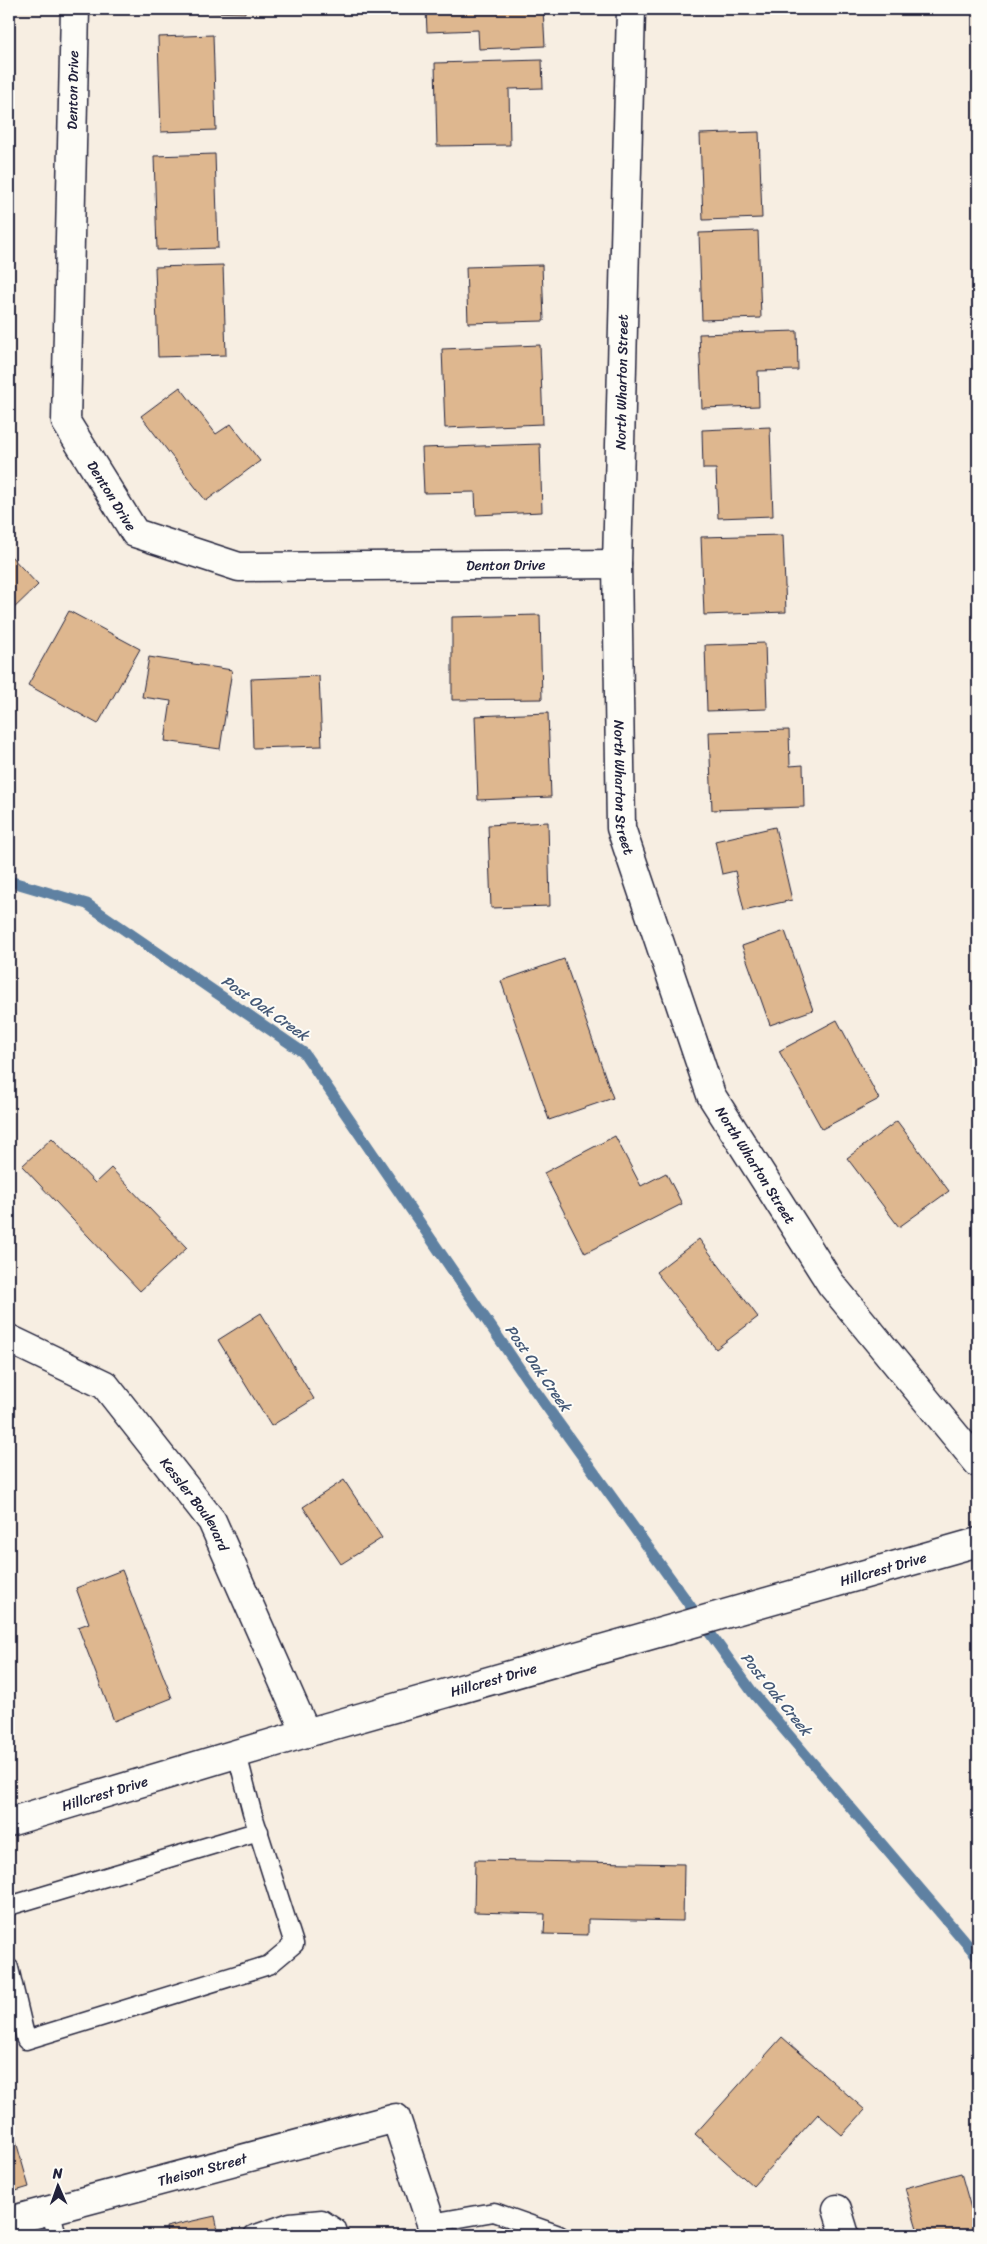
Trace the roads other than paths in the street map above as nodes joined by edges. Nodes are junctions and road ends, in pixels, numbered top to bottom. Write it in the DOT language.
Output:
graph roads {
  1 [pos="75,9"];
  2 [pos="631,9"];
  3 [pos="617,564"];
  4 [pos="9,1339"];
  5 [pos="978,1463"];
  6 [pos="978,1542"];
  7 [pos="306,1733"];
  8 [pos="237,1754"];
  9 [pos="9,1822"];
  10 [pos="259,1831"];
  11 [pos="9,1906"];
  12 [pos="9,1968"];
  13 [pos="837,2210"];
  14 [pos="9,2221"];
  15 [pos="53,2223"];
  16 [pos="433,2229"];
  17 [pos="532,2230"];
  18 [pos="253,2235"];
  19 [pos="339,2235"];
  20 [pos="559,2235"];
  21 [pos="845,2235"];
  1 -- 3 [label="street, Denton Drive"];
  2 -- 3 [label="street, North Wharton Street"];
  3 -- 5 [label="street, North Wharton Street"];
  4 -- 7 [label="street, Kessler Boulevard"];
  6 -- 7 [label="street, Hillcrest Drive"];
  7 -- 8 [label="street, Hillcrest Drive"];
  8 -- 9 [label="street, Hillcrest Drive"];
  8 -- 10 [label="lane"];
  10 -- 11 [label="lane"];
  10 -- 12 [label="lane"];
  13 -- 21 [label="street"];
  14 -- 15 [label="street, Theison Street"];
  15 -- 16 [label="street, Theison Street"];
  16 -- 17 [label="lane"];
  17 -- 20 [label="lane"];
  18 -- 19 [label="lane"];
}
